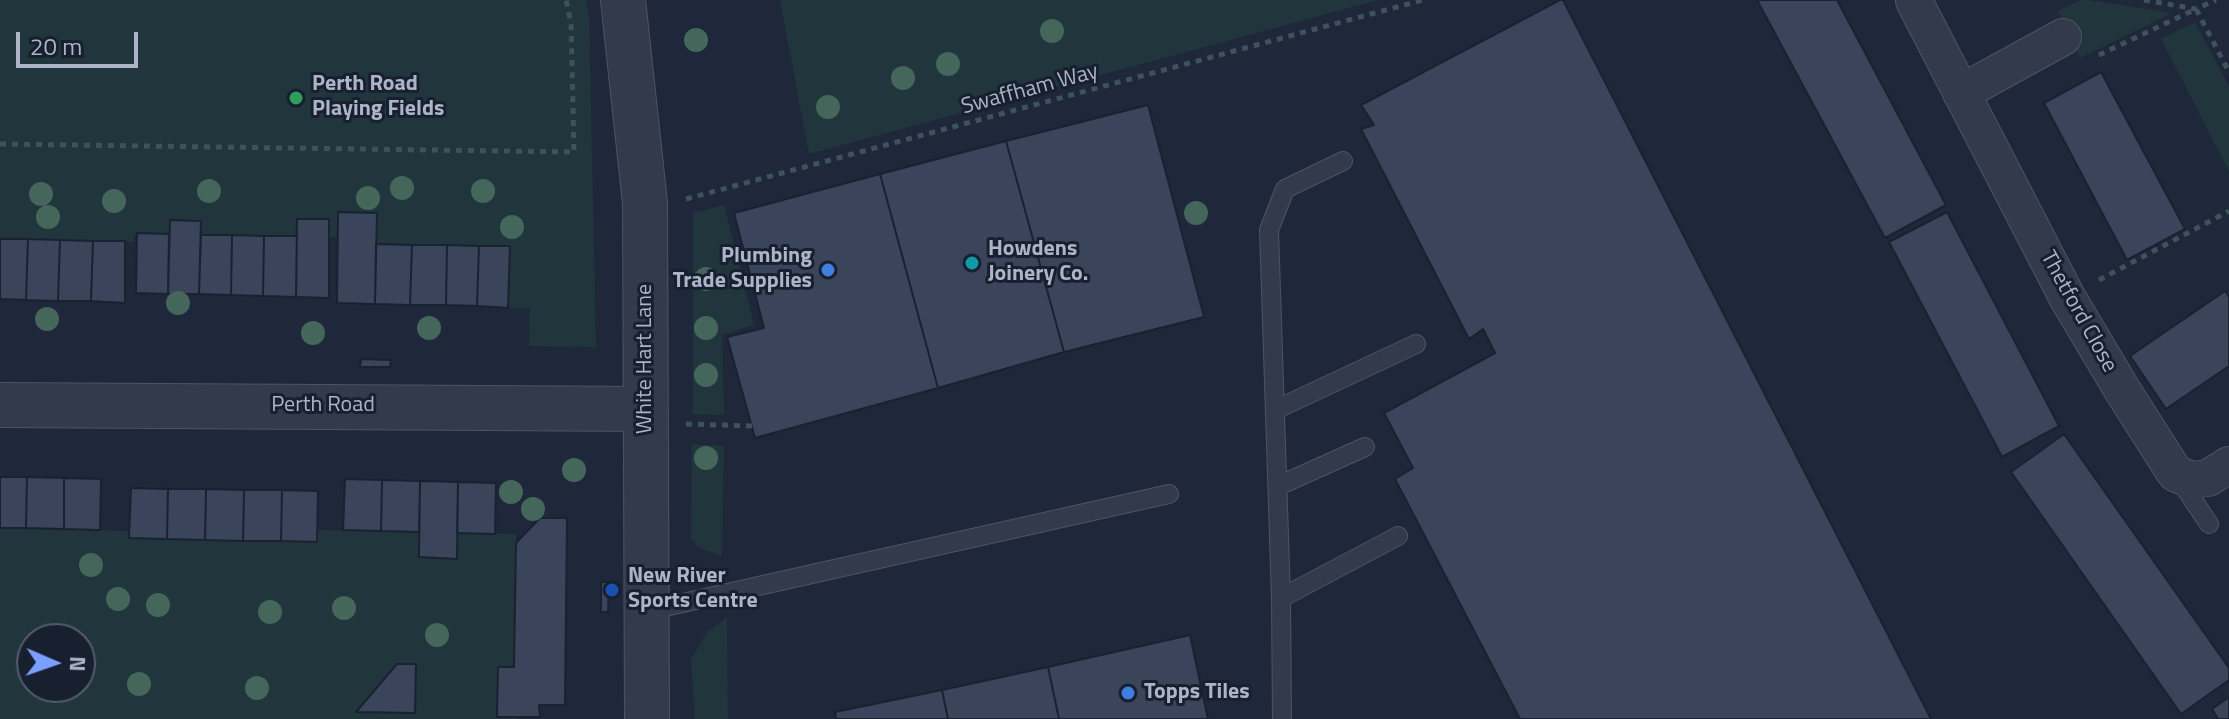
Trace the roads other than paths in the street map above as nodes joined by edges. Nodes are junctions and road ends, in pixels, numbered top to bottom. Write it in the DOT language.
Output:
graph roads {
  1 [pos="623,0"];
  2 [pos="1914,1"];
  3 [pos="2063,37"];
  4 [pos="1961,93"];
  5 [pos="1343,161"];
  6 [pos="1416,344"];
  7 [pos="0,405"];
  8 [pos="1275,410"];
  9 [pos="662,417"];
  10 [pos="1365,447"];
  11 [pos="2229,465"];
  12 [pos="2175,473"];
  13 [pos="1278,486"];
  14 [pos="1169,494"];
  15 [pos="2209,524"];
  16 [pos="1398,536"];
  17 [pos="1281,598"];
  18 [pos="645,612"];
  19 [pos="647,719"];
  20 [pos="1282,719"];
  1 -- 9 [label="street, White Hart Lane"];
  2 -- 4 [label="street, Thetford Close"];
  3 -- 4 [label="street"];
  4 -- 12 [label="street, Thetford Close"];
  5 -- 8 [label="lane"];
  6 -- 8 [label="lane"];
  7 -- 9 [label="street, Perth Road"];
  8 -- 13 [label="lane"];
  9 -- 18 [label="street, White Hart Lane"];
  10 -- 13 [label="lane"];
  11 -- 12 [label="street"];
  12 -- 15 [label="lane"];
  13 -- 17 [label="lane"];
  14 -- 18 [label="lane"];
  16 -- 17 [label="lane"];
  17 -- 20 [label="lane"];
  18 -- 19 [label="street, White Hart Lane"];
}
